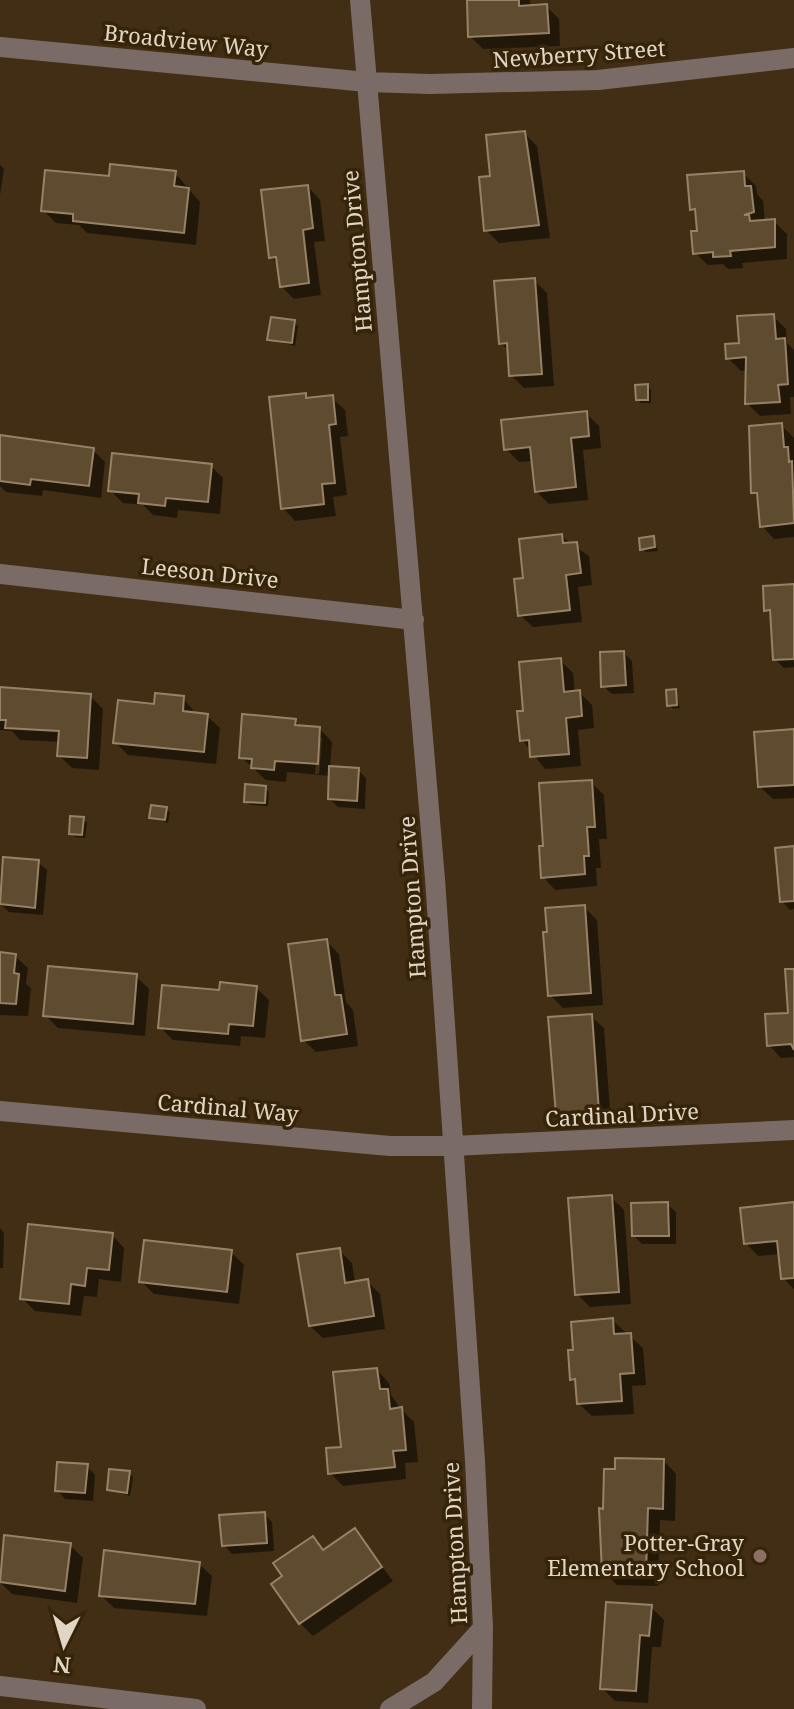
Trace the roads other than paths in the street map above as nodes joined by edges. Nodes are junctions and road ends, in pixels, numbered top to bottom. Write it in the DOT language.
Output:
graph roads {
  1 [pos="360,0"];
  2 [pos="0,47"];
  3 [pos="794,58"];
  4 [pos="367,82"];
  5 [pos="0,574"];
  6 [pos="414,620"];
  7 [pos="0,1111"];
  8 [pos="794,1130"];
  9 [pos="453,1146"];
  10 [pos="483,1628"];
  11 [pos="0,1686"];
  12 [pos="196,1709"];
  13 [pos="390,1709"];
  14 [pos="482,1709"];
  1 -- 4 [label="street, Hampton Drive"];
  2 -- 4 [label="street, Broadview Way"];
  3 -- 4 [label="street, Newberry Street"];
  4 -- 6 [label="street, Hampton Drive"];
  5 -- 6 [label="street, Leeson Drive"];
  6 -- 9 [label="street, Hampton Drive"];
  7 -- 9 [label="street, Cardinal Way"];
  8 -- 9 [label="street, Cardinal Drive"];
  9 -- 10 [label="street, Hampton Drive"];
  10 -- 13 [label="street"];
  10 -- 14 [label="street, Hampton Drive"];
  11 -- 12 [label="street"];
}
